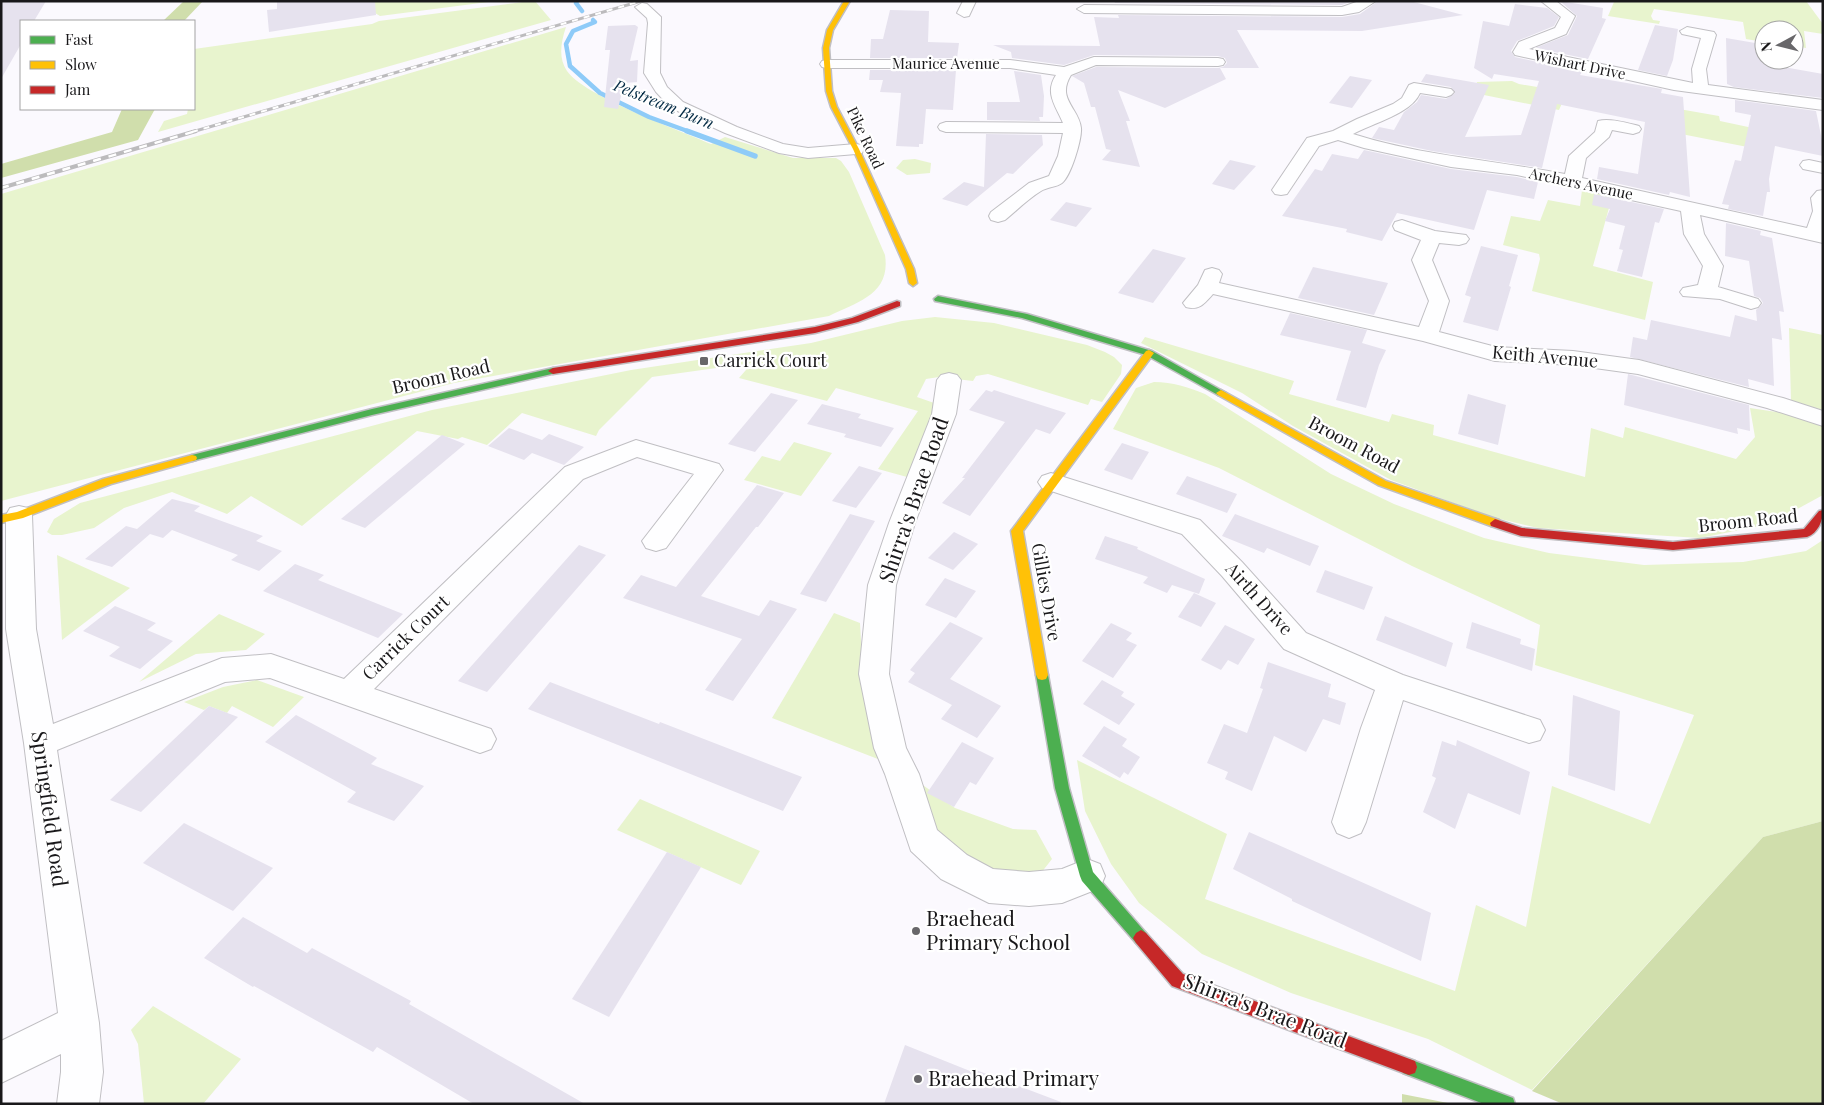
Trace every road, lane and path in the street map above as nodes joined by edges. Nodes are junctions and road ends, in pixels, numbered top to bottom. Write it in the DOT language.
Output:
graph roads {
  1 [pos="847,1"];
  2 [pos="1315,1"];
  3 [pos="1370,1"];
  4 [pos="1547,1"];
  5 [pos="1203,6"];
  6 [pos="642,7"];
  7 [pos="1084,9"];
  8 [pos="1326,10"];
  9 [pos="1687,31"];
  10 [pos="1709,35"];
  11 [pos="1725,38"];
  12 [pos="1218,62"];
  13 [pos="827,64"];
  14 [pos="1065,72"];
  15 [pos="1701,88"];
  16 [pos="1446,92"];
  17 [pos="1823,105"];
  18 [pos="946,127"];
  19 [pos="1073,128"];
  20 [pos="1633,129"];
  21 [pos="1339,135"];
  22 [pos="856,149"];
  23 [pos="1572,181"];
  24 [pos="1281,190"];
  25 [pos="1823,195"];
  26 [pos="1690,208"];
  27 [pos="998,216"];
  28 [pos="1402,226"];
  29 [pos="1818,236"];
  30 [pos="1432,237"];
  31 [pos="1460,239"];
  32 [pos="913,283"];
  33 [pos="898,294"];
  34 [pos="1192,303"];
  35 [pos="1751,303"];
  36 [pos="911,307"];
  37 [pos="1427,335"];
  38 [pos="1149,353"];
  39 [pos="950,380"];
  40 [pos="1823,419"];
  41 [pos="1051,482"];
  42 [pos="1823,514"];
  43 [pos="10,517"];
  44 [pos="656,542"];
  45 [pos="11,632"];
  46 [pos="1392,684"];
  47 [pos="350,693"];
  48 [pos="1529,730"];
  49 [pos="480,738"];
  50 [pos="40,743"];
  51 [pos="1349,822"];
  52 [pos="1088,876"];
  53 [pos="79,1023"];
  54 [pos="1,1062"];
  55 [pos="78,1104"];
  56 [pos="1507,1104"];
  1 -- 13 [label="street, Pike Road"];
  2 -- 8 [label="street"];
  3 -- 8 [label="street"];
  4 -- 15 [label="street, Wishart Drive"];
  5 -- 7 [label="street"];
  5 -- 8 [label="street"];
  6 -- 22 [label="street"];
  9 -- 10 [label="street"];
  10 -- 11 [label="street"];
  10 -- 15 [label="street"];
  12 -- 14 [label="street, Maurice Avenue"];
  13 -- 14 [label="street, Maurice Avenue"];
  13 -- 22 [label="street, Pike Road"];
  14 -- 19 [label="street"];
  15 -- 17 [label="street, Wishart Drive"];
  16 -- 21 [label="street"];
  18 -- 19 [label="street"];
  19 -- 27 [label="street"];
  20 -- 23 [label="street"];
  21 -- 23 [label="street, Archers Avenue"];
  21 -- 24 [label="street"];
  22 -- 32 [label="street, Pike Road"];
  23 -- 26 [label="street, Archers Avenue"];
  25 -- 29 [label="street"];
  26 -- 29 [label="street, Archers Avenue"];
  26 -- 35 [label="street"];
  28 -- 30 [label="street"];
  30 -- 31 [label="street"];
  30 -- 37 [label="street"];
  32 -- 33 [label="street, Broom Road"];
  32 -- 38 [label="street, Broom Road"];
  33 -- 36 [label="street"];
  33 -- 43 [label="street, Broom Road"];
  34 -- 37 [label="street, Keith Avenue"];
  37 -- 40 [label="street, Keith Avenue"];
  38 -- 41 [label="street, Gillies Drive"];
  38 -- 42 [label="street, Broom Road"];
  39 -- 52 [label="street, Shirra's Brae Road"];
  41 -- 46 [label="street, Airth Drive"];
  41 -- 52 [label="street, Gillies Drive"];
  43 -- 45 [label="street, Springfield Road"];
  44 -- 47 [label="street, Carrick Court"];
  45 -- 50 [label="street, Springfield Road"];
  46 -- 48 [label="street, Airth Drive"];
  46 -- 51 [label="street"];
  47 -- 49 [label="street, Carrick Court"];
  47 -- 50 [label="street, Carrick Court"];
  50 -- 53 [label="street, Springfield Road"];
  52 -- 56 [label="street, Shirra's Brae Road"];
  53 -- 54 [label="street"];
  53 -- 55 [label="street, Springfield Road"];
}
